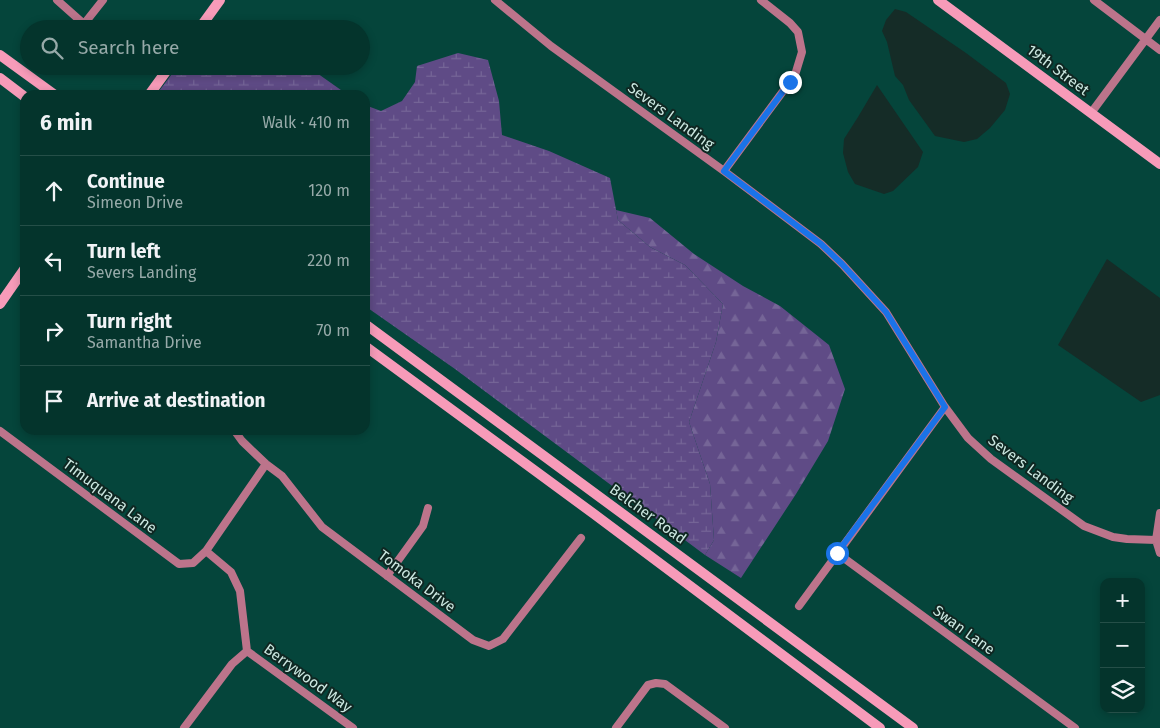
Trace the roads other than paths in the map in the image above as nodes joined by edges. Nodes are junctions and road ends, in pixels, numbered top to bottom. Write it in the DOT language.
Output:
graph roads {
  1 [pos="57,0"];
  2 [pos="102,0"];
  3 [pos="220,0"];
  4 [pos="495,0"];
  5 [pos="761,0"];
  6 [pos="938,0"];
  7 [pos="1094,0"];
  8 [pos="80,20"];
  9 [pos="87,20"];
  10 [pos="206,20"];
  11 [pos="1160,20"];
  12 [pos="1145,39"];
  13 [pos="1160,50"];
  14 [pos="0,55"];
  15 [pos="20,70"];
  16 [pos="28,75"];
  17 [pos="163,75"];
  18 [pos="0,78"];
  19 [pos="48,90"];
  20 [pos="152,90"];
  21 [pos="20,93"];
  22 [pos="1091,113"];
  23 [pos="1160,164"];
  24 [pos="724,171"];
  25 [pos="20,275"];
  26 [pos="0,304"];
  27 [pos="370,328"];
  28 [pos="370,350"];
  29 [pos="945,407"];
  30 [pos="0,431"];
  31 [pos="238,435"];
  32 [pos="266,464"];
  33 [pos="428,508"];
  34 [pos="1160,513"];
  35 [pos="580,538"];
  36 [pos="1156,540"];
  37 [pos="206,551"];
  38 [pos="837,553"];
  39 [pos="1160,553"];
  40 [pos="387,576"];
  41 [pos="799,606"];
  42 [pos="247,651"];
  43 [pos="184,728"];
  44 [pos="353,728"];
  45 [pos="616,728"];
  46 [pos="725,728"];
  47 [pos="880,728"];
  48 [pos="913,728"];
  49 [pos="1075,728"];
  1 -- 8 [label="street"];
  2 -- 9 [label="street"];
  3 -- 10 [label="main road"];
  4 -- 24 [label="street, Severs Landing"];
  5 -- 24 [label="street"];
  6 -- 22 [label="main road, 19th Street"];
  7 -- 12 [label="street"];
  11 -- 12 [label="street"];
  12 -- 13 [label="street"];
  12 -- 22 [label="street"];
  14 -- 15 [label="main road"];
  16 -- 19 [label="main road"];
  17 -- 20 [label="main road"];
  18 -- 21 [label="main road"];
  22 -- 23 [label="main road, 19th Street"];
  24 -- 29 [label="street, Severs Landing"];
  25 -- 26 [label="main road"];
  27 -- 48 [label="main road, Belcher Road"];
  28 -- 47 [label="main road"];
  29 -- 36 [label="street, Severs Landing"];
  29 -- 38 [label="street"];
  30 -- 37 [label="street, Timuquana Lane"];
  31 -- 32 [label="street, Tomoka Drive"];
  32 -- 37 [label="street, Timuquana Lane"];
  32 -- 40 [label="street, Tomoka Drive"];
  33 -- 40 [label="street"];
  34 -- 36 [label="street"];
  35 -- 40 [label="street, Tomoka Drive"];
  36 -- 39 [label="street"];
  37 -- 42 [label="street"];
  38 -- 41 [label="street"];
  38 -- 49 [label="street, Swan Lane"];
  42 -- 43 [label="street"];
  42 -- 44 [label="street, Berrywood Way"];
  45 -- 46 [label="street"];
}
